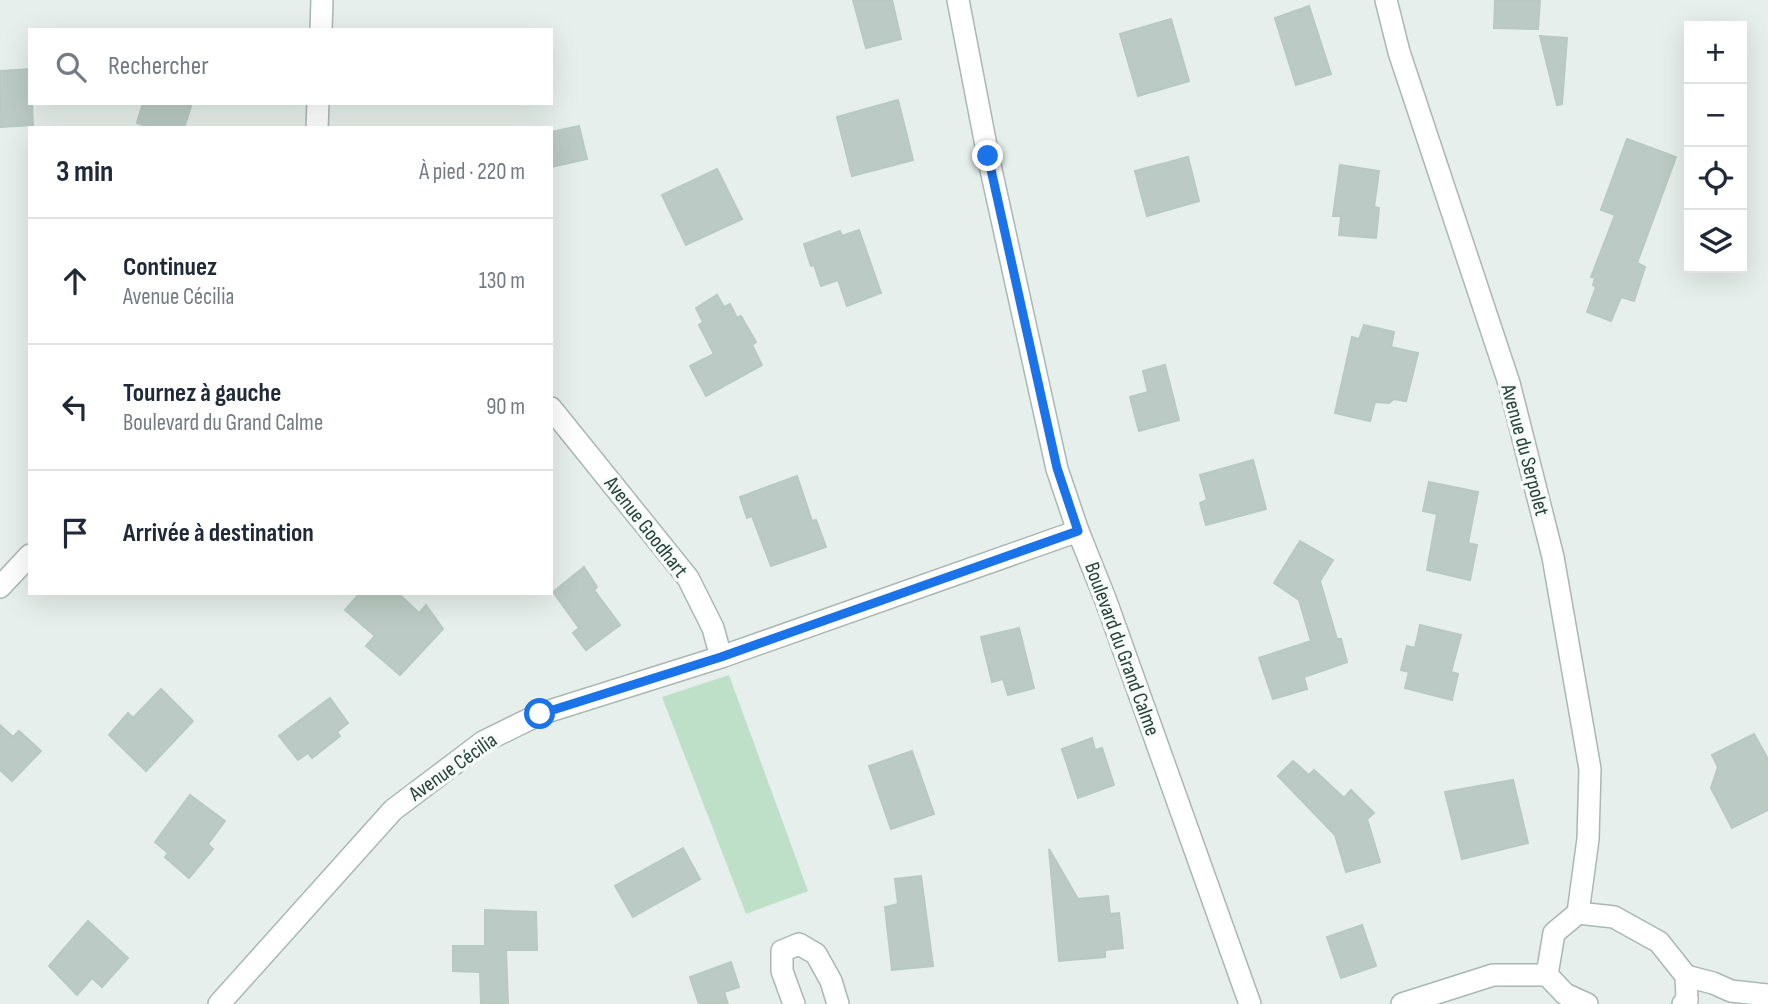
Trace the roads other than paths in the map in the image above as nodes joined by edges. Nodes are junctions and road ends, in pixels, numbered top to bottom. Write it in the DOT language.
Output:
graph roads {
  1 [pos="321,0"];
  2 [pos="958,0"];
  3 [pos="1386,0"];
  4 [pos="321,28"];
  5 [pos="318,105"];
  6 [pos="317,126"];
  7 [pos="553,410"];
  8 [pos="1078,531"];
  9 [pos="28,557"];
  10 [pos="0,587"];
  11 [pos="721,657"];
  12 [pos="1578,913"];
  13 [pos="1548,975"];
  14 [pos="1686,976"];
  15 [pos="1768,995"];
  16 [pos="219,1004"];
  17 [pos="794,1004"];
  18 [pos="838,1004"];
  19 [pos="1250,1004"];
  20 [pos="1402,1004"];
  21 [pos="1587,1004"];
  22 [pos="1683,1004"];
  1 -- 4 [label="street"];
  2 -- 8 [label="street, Boulevard du Grand Calme"];
  3 -- 12 [label="street, Avenue du Serpolet"];
  5 -- 6 [label="street"];
  7 -- 11 [label="street, Avenue Goodhart"];
  8 -- 11 [label="street, Avenue Cécilia"];
  8 -- 19 [label="street, Boulevard du Grand Calme"];
  9 -- 10 [label="street"];
  11 -- 16 [label="street, Avenue Cécilia"];
  12 -- 13 [label="street"];
  12 -- 14 [label="street"];
  13 -- 20 [label="street"];
  13 -- 21 [label="street"];
  14 -- 15 [label="street"];
  14 -- 22 [label="street"];
  17 -- 18 [label="street"];
}
